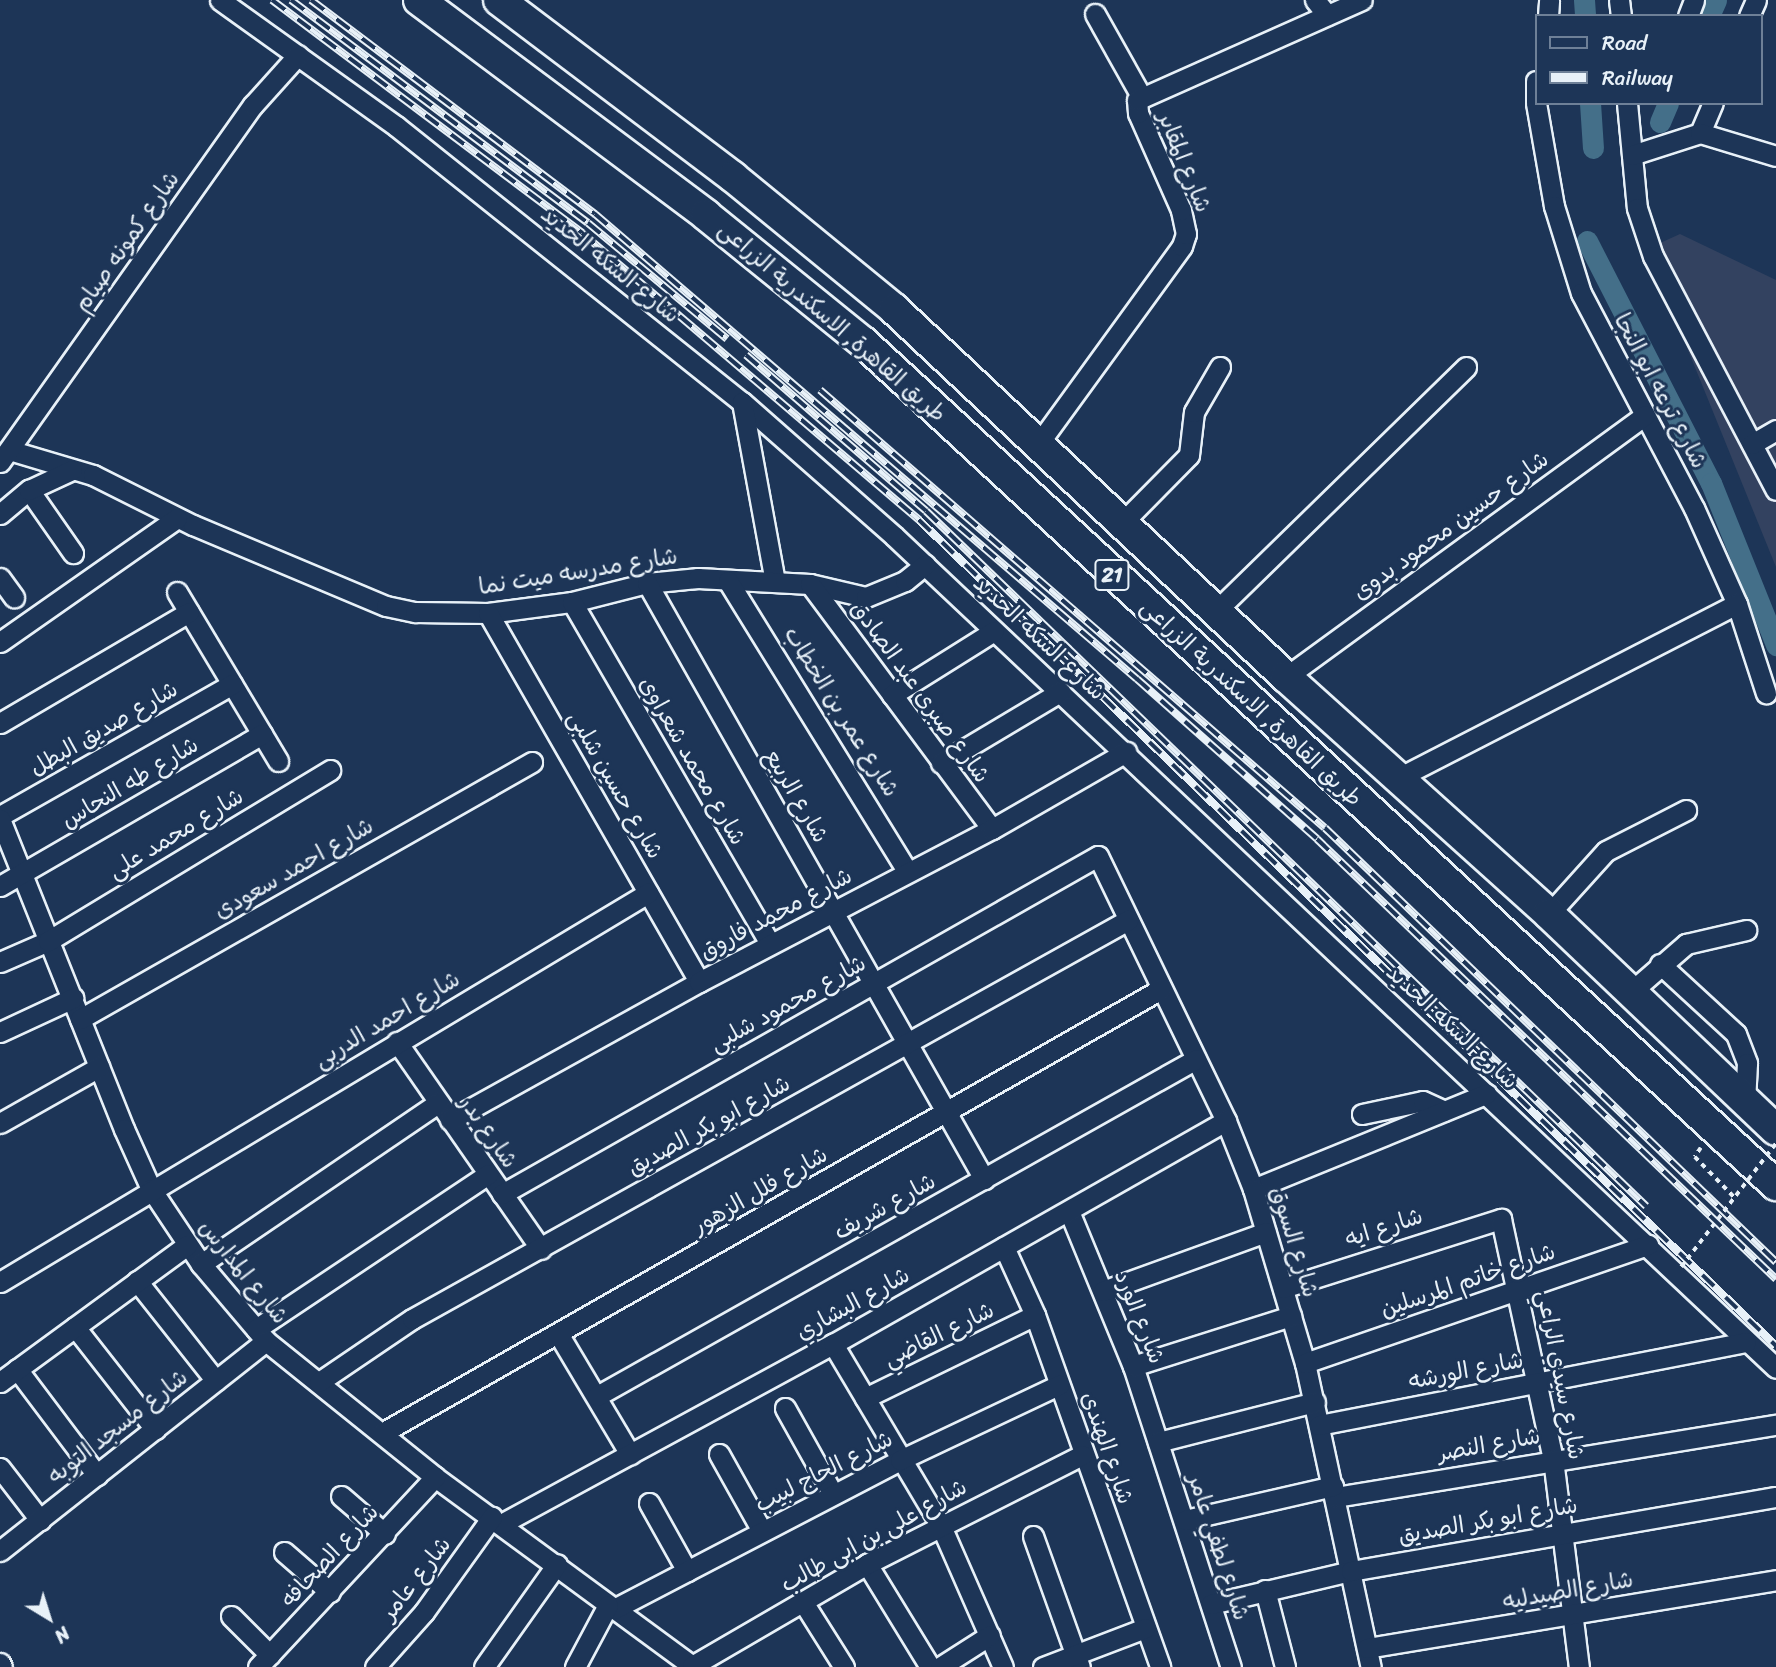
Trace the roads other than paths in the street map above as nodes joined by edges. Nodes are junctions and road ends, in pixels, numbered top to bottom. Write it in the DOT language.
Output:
graph roads {
  1 [pos="220,0"];
  2 [pos="419,0"];
  3 [pos="499,0"];
  4 [pos="1362,0"];
  5 [pos="1321,8"];
  6 [pos="1095,13"];
  7 [pos="298,55"];
  8 [pos="1141,96"];
  9 [pos="1536,105"];
  10 [pos="1627,105"];
  11 [pos="1712,105"];
  12 [pos="1700,132"];
  13 [pos="1632,155"];
  14 [pos="1776,156"];
  15 [pos="1220,367"];
  16 [pos="1466,367"];
  17 [pos="742,402"];
  18 [pos="1645,415"];
  19 [pos="1776,430"];
  20 [pos="1040,443"];
  21 [pos="1752,444"];
  22 [pos="5,456"];
  23 [pos="1771,467"];
  24 [pos="72,470"];
  25 [pos="29,490"];
  26 [pos="1776,490"];
  27 [pos="0,513"];
  28 [pos="177,518"];
  29 [pos="1123,522"];
  30 [pos="73,553"];
  31 [pos="925,565"];
  32 [pos="0,578"];
  33 [pos="728,581"];
  34 [pos="775,582"];
  35 [pos="647,583"];
  36 [pos="810,583"];
  37 [pos="177,592"];
  38 [pos="14,597"];
  39 [pos="572,601"];
  40 [pos="1737,604"];
  41 [pos="1217,610"];
  42 [pos="189,612"];
  43 [pos="488,613"];
  44 [pos="994,631"];
  45 [pos="0,642"];
  46 [pos="1286,677"];
  47 [pos="232,684"];
  48 [pos="1060,692"];
  49 [pos="1766,693"];
  50 [pos="892,695"];
  51 [pos="0,723"];
  52 [pos="262,734"];
  53 [pos="1126,752"];
  54 [pos="278,761"];
  55 [pos="532,762"];
  56 [pos="941,763"];
  57 [pos="330,770"];
  58 [pos="1398,778"];
  59 [pos="1686,810"];
  60 [pos="0,817"];
  61 [pos="992,829"];
  62 [pos="1098,856"];
  63 [pos="908,872"];
  64 [pos="22,875"];
  65 [pos="0,886"];
  66 [pos="648,893"];
  67 [pos="833,911"];
  68 [pos="1549,914"];
  69 [pos="1128,920"];
  70 [pos="1746,930"];
  71 [pos="48,941"];
  72 [pos="770,944"];
  73 [pos="0,962"];
  74 [pos="1660,964"];
  75 [pos="699,982"];
  76 [pos="874,983"];
  77 [pos="1161,989"];
  78 [pos="1632,991"];
  79 [pos="73,998"];
  80 [pos="80,1019"];
  81 [pos="0,1032"];
  82 [pos="397,1042"];
  83 [pos="908,1043"];
  84 [pos="1196,1059"];
  85 [pos="99,1067"];
  86 [pos="1486,1094"];
  87 [pos="438,1103"];
  88 [pos="1745,1103"];
  89 [pos="1444,1111"];
  90 [pos="947,1112"];
  91 [pos="1362,1114"];
  92 [pos="450,1120"];
  93 [pos="1226,1121"];
  94 [pos="0,1123"];
  95 [pos="1776,1130"];
  96 [pos="488,1174"];
  97 [pos="984,1179"];
  98 [pos="1776,1185"];
  99 [pos="151,1189"];
  100 [pos="1253,1189"];
  101 [pos="502,1194"];
  102 [pos="1069,1212"];
  103 [pos="1501,1219"];
  104 [pos="1266,1232"];
  105 [pos="187,1245"];
  106 [pos="1648,1245"];
  107 [pos="1004,1247"];
  108 [pos="541,1249"];
  109 [pos="201,1265"];
  110 [pos="138,1281"];
  111 [pos="0,1282"];
  112 [pos="1283,1288"];
  113 [pos="1519,1289"];
  114 [pos="1103,1291"];
  115 [pos="1035,1315"];
  116 [pos="1291,1316"];
  117 [pos="75,1327"];
  118 [pos="261,1335"];
  119 [pos="559,1335"];
  120 [pos="1746,1342"];
  121 [pos="833,1344"];
  122 [pos="1305,1363"];
  123 [pos="1133,1366"];
  124 [pos="1776,1368"];
  125 [pos="17,1369"];
  126 [pos="216,1381"];
  127 [pos="0,1382"];
  128 [pos="319,1382"];
  129 [pos="1537,1382"];
  130 [pos="1059,1385"];
  131 [pos="597,1396"];
  132 [pos="864,1398"];
  133 [pos="1315,1402"];
  134 [pos="785,1408"];
  135 [pos="1319,1425"];
  136 [pos="1776,1425"];
  137 [pos="155,1429"];
  138 [pos="382,1433"];
  139 [pos="1158,1442"];
  140 [pos="630,1454"];
  141 [pos="719,1454"];
  142 [pos="1082,1455"];
  143 [pos="1553,1459"];
  144 [pos="901,1460"];
  145 [pos="0,1468"];
  146 [pos="97,1475"];
  147 [pos="435,1477"];
  148 [pos="1334,1491"];
  149 [pos="833,1494"];
  150 [pos="341,1496"];
  151 [pos="1776,1497"];
  152 [pos="649,1503"];
  153 [pos="40,1520"];
  154 [pos="1185,1520"];
  155 [pos="496,1521"];
  156 [pos="941,1526"];
  157 [pos="762,1531"];
  158 [pos="1562,1532"];
  159 [pos="385,1534"];
  160 [pos="1032,1536"];
  161 [pos="0,1551"];
  162 [pos="285,1552"];
  163 [pos="556,1564"];
  164 [pos="867,1564"];
  165 [pos="687,1571"];
  166 [pos="1351,1571"];
  167 [pos="1776,1580"];
  168 [pos="1265,1590"];
  169 [pos="330,1592"];
  170 [pos="803,1601"];
  171 [pos="1211,1604"];
  172 [pos="611,1607"];
  173 [pos="232,1616"];
  174 [pos="1573,1616"];
  175 [pos="1145,1628"];
  176 [pos="989,1635"];
  177 [pos="1369,1658"];
  178 [pos="264,1661"];
  179 [pos="1078,1661"];
  180 [pos="690,1666"];
  181 [pos="375,1667"];
  182 [pos="484,1667"];
  183 [pos="575,1667"];
  184 [pos="844,1667"];
  185 [pos="930,1667"];
  186 [pos="940,1667"];
  187 [pos="1003,1667"];
  188 [pos="1043,1667"];
  189 [pos="1160,1667"];
  190 [pos="1231,1667"];
  191 [pos="1285,1667"];
  192 [pos="1579,1667"];
  1 -- 7 [label="street, شارع السكه الحديد"];
  2 -- 98 [label="highway, طريق القاهرة, الاسكندرية الزراعى / 21"];
  3 -- 20 [label="highway, طريق القاهرة, الاسكندرية الزراعى / 21"];
  4 -- 5 [label="street, شارع المقابر"];
  5 -- 8 [label="street, شارع المقابر"];
  6 -- 8 [label="street"];
  7 -- 17 [label="street, شارع السكه الحديد"];
  7 -- 22 [label="street, شارع كمونه صيام"];
  8 -- 20 [label="street, شارع المقابر"];
  9 -- 18 [label="street, شارع ترعه ابو النجا"];
  10 -- 13 [label="street"];
  11 -- 12 [label="street"];
  12 -- 13 [label="street"];
  12 -- 14 [label="street"];
  13 -- 21 [label="street"];
  15 -- 29 [label="street"];
  16 -- 41 [label="street"];
  17 -- 31 [label="street, شارع السكه الحديد"];
  17 -- 34 [label="street"];
  18 -- 40 [label="street, شارع ترعه ابو النجا"];
  18 -- 46 [label="street, شارع حسين محمود بدوى"];
  19 -- 21 [label="street"];
  20 -- 29 [label="highway, طريق القاهرة, الاسكندرية الزراعى / 21"];
  21 -- 23 [label="street"];
  22 -- 24 [label="street, شارع مدرسه ميت نما"];
  23 -- 26 [label="street"];
  24 -- 25 [label="street"];
  24 -- 28 [label="street, شارع مدرسه ميت نما"];
  25 -- 27 [label="street"];
  25 -- 30 [label="street"];
  28 -- 43 [label="street, شارع مدرسه ميت نما"];
  28 -- 45 [label="street"];
  29 -- 41 [label="highway, طريق القاهرة, الاسكندرية الزراعى / 21"];
  31 -- 36 [label="street, شارع مدرسه ميت نما"];
  31 -- 44 [label="street, شارع السكه الحديد"];
  32 -- 38 [label="street"];
  33 -- 34 [label="street, شارع مدرسه ميت نما"];
  33 -- 35 [label="street, شارع مدرسه ميت نما"];
  33 -- 63 [label="street, شارع عمر بن الخطاب"];
  34 -- 36 [label="street, شارع مدرسه ميت نما"];
  35 -- 39 [label="street, شارع مدرسه ميت نما"];
  35 -- 67 [label="street, شارع الربيع"];
  36 -- 50 [label="street, شارع صبرى عبد الصادق"];
  37 -- 42 [label="street"];
  39 -- 43 [label="street, شارع مدرسه ميت نما"];
  39 -- 72 [label="street, شارع محمد شعراوى"];
  40 -- 49 [label="street, شارع ترعه ابو النجا"];
  40 -- 58 [label="street"];
  41 -- 46 [label="highway, طريق القاهرة, الاسكندرية الزراعى / 21"];
  42 -- 47 [label="street"];
  42 -- 51 [label="street"];
  43 -- 66 [label="street, شارع حسين شلبى"];
  44 -- 48 [label="street, شارع السكه الحديد"];
  44 -- 50 [label="street"];
  46 -- 58 [label="highway, طريق القاهرة, الاسكندرية الزراعى / 21"];
  47 -- 52 [label="street"];
  47 -- 60 [label="street, شارع صديق البطل"];
  48 -- 53 [label="street, شارع السكه الحديد"];
  48 -- 56 [label="street"];
  50 -- 56 [label="street, شارع صبرى عبد الصادق"];
  52 -- 54 [label="street"];
  52 -- 64 [label="street, شارع طه النحاس"];
  53 -- 61 [label="street, شارع محمد فاروق"];
  53 -- 86 [label="street, شارع السكه الحديد"];
  55 -- 80 [label="street, شارع احمد سعودى"];
  56 -- 61 [label="street, شارع صبرى عبد الصادق"];
  57 -- 71 [label="street, شارع محمد على"];
  58 -- 68 [label="highway, طريق القاهرة, الاسكندرية الزراعى / 21"];
  59 -- 68 [label="street"];
  60 -- 64 [label="street, شارع المدارس"];
  61 -- 63 [label="street, شارع محمد فاروق"];
  62 -- 69 [label="street, شارع السوق"];
  62 -- 76 [label="street, شارع محمود شلبى"];
  63 -- 67 [label="street, شارع محمد فاروق"];
  64 -- 65 [label="street, شارع طه النحاس"];
  64 -- 71 [label="street, شارع المدارس"];
  66 -- 75 [label="street, شارع حسين شلبى"];
  66 -- 82 [label="street, شارع احمد الدربى"];
  67 -- 72 [label="street, شارع محمد فاروق"];
  67 -- 76 [label="street, شارع الربيع"];
  68 -- 78 [label="highway, طريق القاهرة, الاسكندرية الزراعى / 21"];
  69 -- 77 [label="street, شارع السوق"];
  69 -- 83 [label="street, شارع ابو بكر الصديق"];
  70 -- 74 [label="street"];
  71 -- 73 [label="street, شارع محمد على"];
  71 -- 79 [label="street, شارع المدارس"];
  72 -- 75 [label="street, شارع محمد فاروق"];
  74 -- 78 [label="street"];
  74 -- 88 [label="street"];
  75 -- 92 [label="street, شارع محمد فاروق"];
  76 -- 83 [label="street, شارع الربيع"];
  76 -- 101 [label="street, شارع محمود شلبى"];
  77 -- 84 [label="street, شارع السوق"];
  77 -- 90 [label="street, شارع فلل الزهور"];
  78 -- 88 [label="highway, طريق القاهرة, الاسكندرية الزراعى / 21"];
  79 -- 80 [label="street, شارع المدارس"];
  79 -- 81 [label="street"];
  80 -- 85 [label="street, شارع المدارس"];
  82 -- 87 [label="street, شارع بدر"];
  82 -- 99 [label="street, شارع احمد الدربى"];
  83 -- 90 [label="street, شارع الربيع"];
  83 -- 108 [label="street, شارع ابو بكر الصديق"];
  84 -- 93 [label="street, شارع السوق"];
  84 -- 97 [label="street, شارع شريف"];
  85 -- 94 [label="street"];
  85 -- 99 [label="street, شارع المدارس"];
  86 -- 89 [label="street"];
  86 -- 106 [label="street, شارع السكه الحديد"];
  87 -- 92 [label="street, شارع بدر"];
  87 -- 109 [label="street"];
  88 -- 95 [label="highway, طريق القاهرة, الاسكندرية الزراعى / 21"];
  89 -- 91 [label="street"];
  89 -- 100 [label="street"];
  90 -- 97 [label="street, شارع الربيع"];
  90 -- 119 [label="street, شارع فلل الزهور"];
  92 -- 96 [label="street, شارع بدر"];
  93 -- 100 [label="street, شارع السوق"];
  93 -- 102 [label="street, شارع البشاري"];
  96 -- 101 [label="street, شارع بدر"];
  96 -- 118 [label="street"];
  97 -- 131 [label="street, شارع شريف"];
  99 -- 105 [label="street, شارع المدارس"];
  99 -- 111 [label="street, شارع احمد الدربى"];
  100 -- 104 [label="street, شارع السوق"];
  101 -- 108 [label="street, شارع بدر"];
  102 -- 107 [label="street, شارع البشاري"];
  102 -- 114 [label="street, شارع الورد"];
  103 -- 112 [label="street, شارع ايه"];
  103 -- 113 [label="street, شارع سيدي الراعي"];
  104 -- 112 [label="street, شارع السوق"];
  104 -- 114 [label="street"];
  105 -- 109 [label="street, شارع المدارس"];
  105 -- 110 [label="street"];
  106 -- 113 [label="street, شارع خاتم المرسلين"];
  106 -- 120 [label="street, شارع السكه الحديد"];
  107 -- 115 [label="street, شارع الهندى"];
  107 -- 121 [label="street, شارع البشاري"];
  108 -- 128 [label="street, شارع ابو بكر الصديق"];
  109 -- 118 [label="street, شارع المدارس"];
  110 -- 117 [label="street"];
  110 -- 126 [label="street"];
  112 -- 116 [label="street, شارع السوق"];
  113 -- 122 [label="street, شارع خاتم المرسلين"];
  113 -- 129 [label="street, شارع سيدي الراعي"];
  114 -- 123 [label="street, شارع الورد"];
  115 -- 130 [label="street, شارع الهندى"];
  115 -- 132 [label="street, شارع القاضي"];
  116 -- 122 [label="street, شارع السوق"];
  116 -- 123 [label="street"];
  117 -- 125 [label="street"];
  117 -- 137 [label="street"];
  118 -- 126 [label="street, شارع مسجد التوبه"];
  118 -- 128 [label="street, شارع المدارس"];
  119 -- 131 [label="street"];
  119 -- 138 [label="street, شارع فلل الزهور"];
  120 -- 124 [label="street, شارع السكه الحديد"];
  120 -- 129 [label="street, شارع الورشه"];
  121 -- 132 [label="street"];
  121 -- 140 [label="street, شارع البشاري"];
  122 -- 133 [label="street, شارع السوق"];
  123 -- 139 [label="street, شارع الورد"];
  125 -- 127 [label="street"];
  125 -- 146 [label="street"];
  126 -- 137 [label="street, شارع مسجد التوبه"];
  128 -- 138 [label="street, شارع المدارس"];
  129 -- 135 [label="street, شارع الورشه"];
  129 -- 143 [label="street, شارع سيدي الراعي"];
  130 -- 142 [label="street, شارع الهندى"];
  130 -- 144 [label="street, شارع الحاج لبيب"];
  131 -- 140 [label="street"];
  132 -- 144 [label="street"];
  133 -- 135 [label="street, شارع السوق"];
  133 -- 139 [label="street"];
  134 -- 149 [label="street"];
  135 -- 148 [label="street, شارع السوق"];
  136 -- 143 [label="street, شارع النصر"];
  137 -- 146 [label="street, شارع مسجد التوبه"];
  138 -- 147 [label="street, شارع المدارس"];
  139 -- 154 [label="street, شارع لطفي عامر"];
  140 -- 155 [label="street, شارع البشاري"];
  141 -- 157 [label="street"];
  142 -- 156 [label="street, شارع على بن ابى طالب"];
  142 -- 175 [label="street, شارع الهندى"];
  143 -- 148 [label="street, شارع النصر"];
  143 -- 158 [label="street, شارع سيدي الراعي"];
  144 -- 149 [label="street, شارع الحاج لبيب"];
  144 -- 156 [label="street"];
  145 -- 153 [label="street"];
  146 -- 153 [label="street, شارع مسجد التوبه"];
  147 -- 155 [label="street, شارع المدارس"];
  147 -- 159 [label="street, شارع الصحافه"];
  148 -- 154 [label="street, شارع النصر"];
  148 -- 166 [label="street, شارع السوق"];
  149 -- 157 [label="street, شارع الحاج لبيب"];
  150 -- 159 [label="street"];
  151 -- 158 [label="street, شارع ابو بكر الصديق"];
  152 -- 165 [label="street"];
  153 -- 161 [label="street, شارع مسجد التوبه"];
  154 -- 171 [label="street, شارع لطفي عامر"];
  155 -- 163 [label="street, شارع المدارس"];
  155 -- 181 [label="street, شارع عامر"];
  156 -- 164 [label="street, شارع على بن ابى طالب"];
  156 -- 176 [label="street"];
  157 -- 165 [label="street, شارع الحاج لبيب"];
  158 -- 166 [label="street, شارع ابو بكر الصديق"];
  158 -- 174 [label="street, شارع سيدي الراعي"];
  159 -- 169 [label="street, شارع الصحافه"];
  160 -- 179 [label="street"];
  162 -- 169 [label="street"];
  163 -- 172 [label="street, شارع المدارس"];
  163 -- 182 [label="street"];
  164 -- 170 [label="street, شارع على بن ابى طالب"];
  164 -- 185 [label="street"];
  165 -- 172 [label="street, شارع الحاج لبيب"];
  166 -- 168 [label="street, شارع ابو بكر الصديق"];
  166 -- 177 [label="street, شارع السوق"];
  167 -- 174 [label="street, شارع الصيدليه"];
  168 -- 171 [label="street, شارع ابو بكر الصديق"];
  168 -- 191 [label="street"];
  169 -- 178 [label="street, شارع الصحافه"];
  170 -- 180 [label="street, شارع على بن ابى طالب"];
  170 -- 184 [label="street"];
  171 -- 190 [label="street, شارع لطفي عامر"];
  172 -- 180 [label="street, شارع المدارس"];
  172 -- 183 [label="street"];
  173 -- 178 [label="street"];
  174 -- 177 [label="street, شارع الصيدليه"];
  174 -- 192 [label="street, شارع سيدي الراعي"];
  175 -- 179 [label="street"];
  175 -- 189 [label="street, شارع الهندى"];
  176 -- 186 [label="street"];
  176 -- 187 [label="street"];
  179 -- 188 [label="street"];
}
